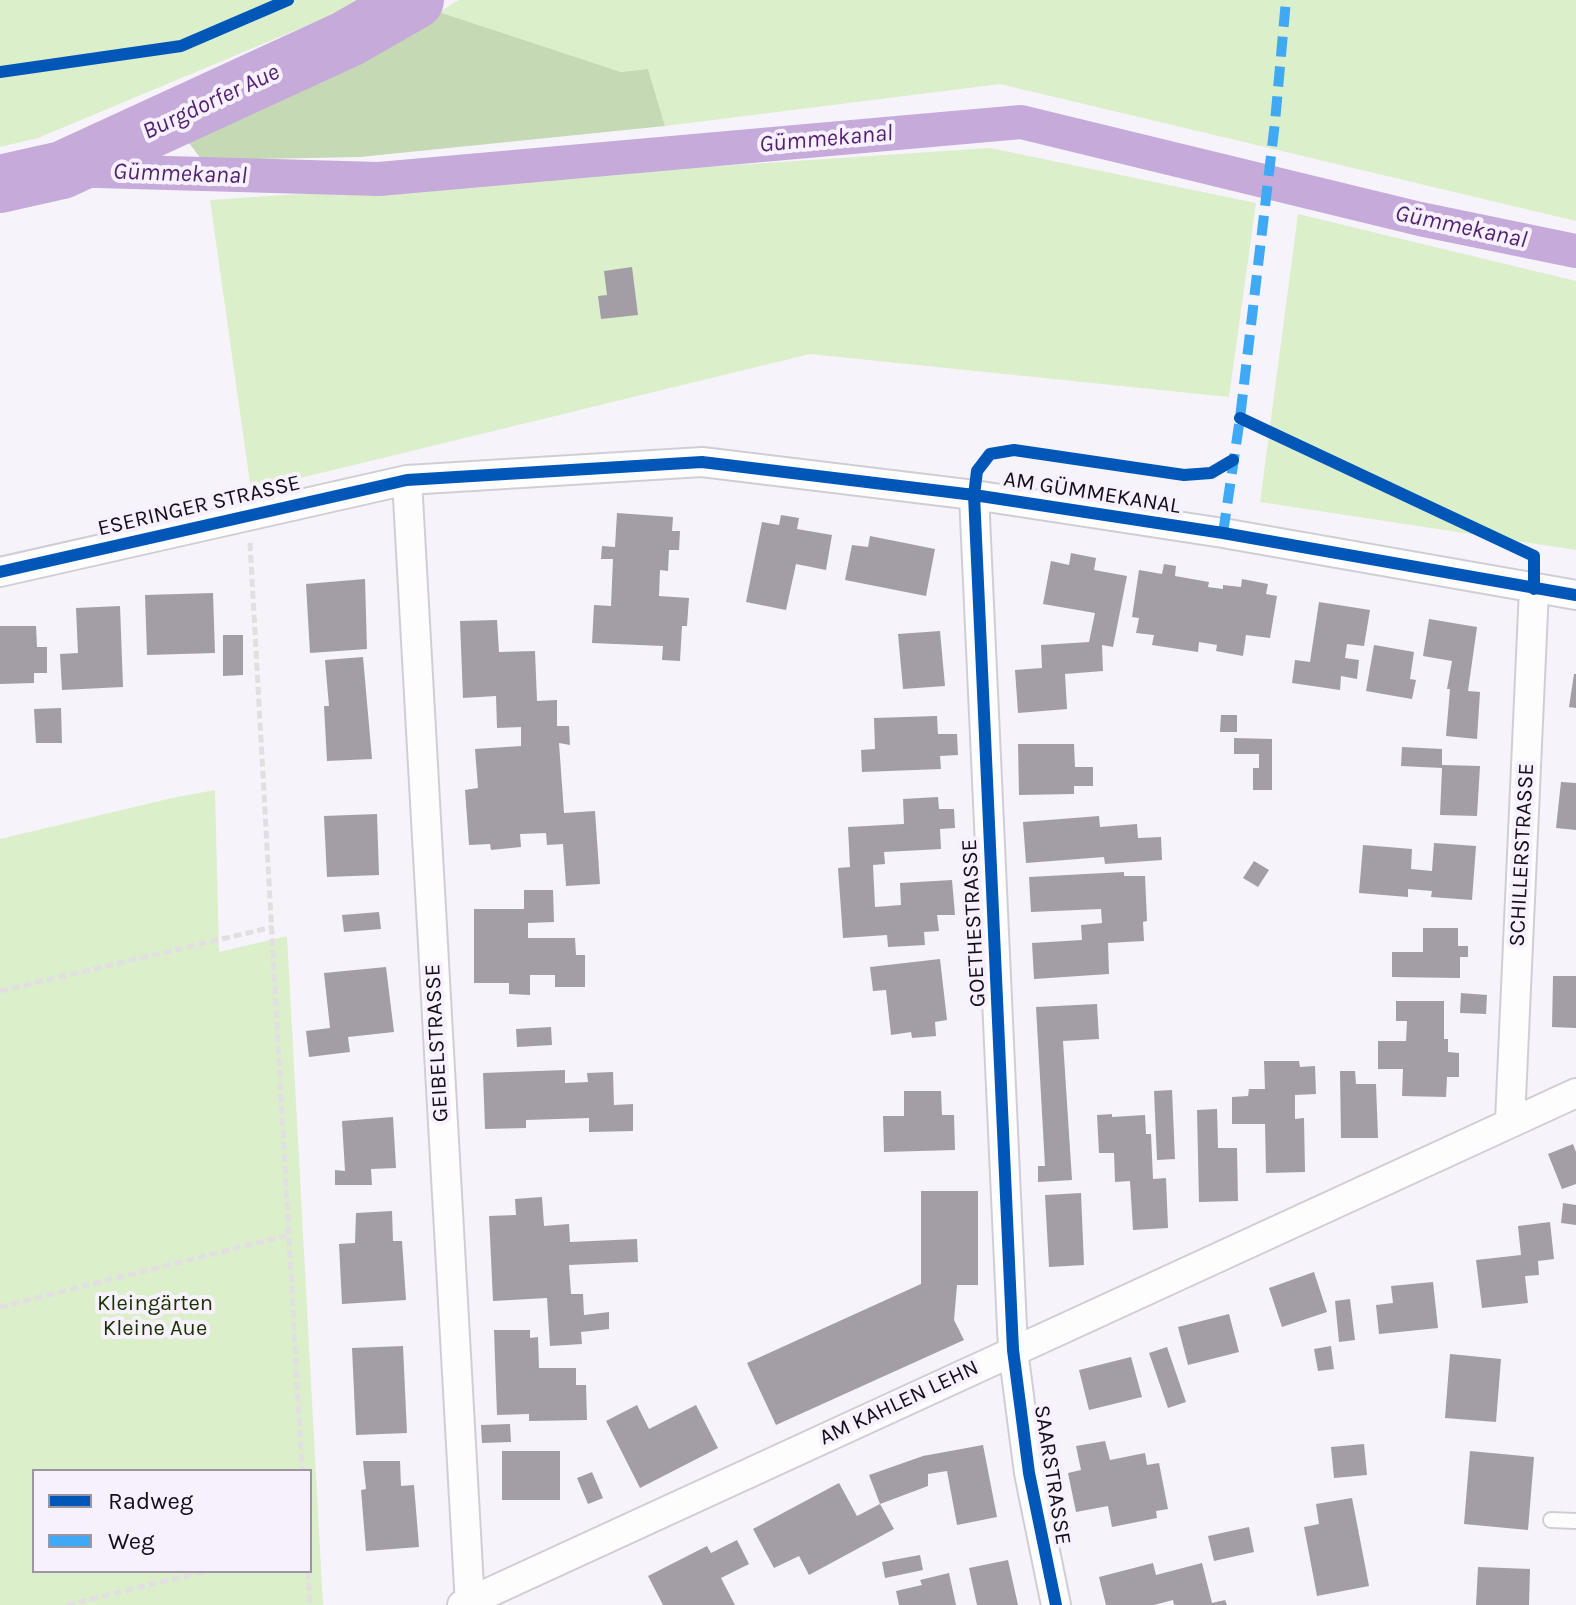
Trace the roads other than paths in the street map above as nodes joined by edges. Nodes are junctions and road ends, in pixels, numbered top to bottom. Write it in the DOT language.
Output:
graph roads {
  1 [pos="407,480"];
  2 [pos="974,495"];
  3 [pos="0,572"];
  4 [pos="1534,589"];
  5 [pos="1576,595"];
  6 [pos="1576,1093"];
  7 [pos="1510,1121"];
  8 [pos="1013,1350"];
  9 [pos="1551,1520"];
  10 [pos="1576,1521"];
  11 [pos="467,1604"];
  12 [pos="1056,1605"];
  1 -- 2 [label="street, AM GÜMMEKANAL"];
  1 -- 3 [label="street, ESERINGER STRASSE"];
  1 -- 11 [label="street, GEIBELSTRASSE"];
  2 -- 4 [label="street, AM GÜMMEKANAL"];
  2 -- 8 [label="street, GOETHESTRASSE"];
  4 -- 5 [label="street, AM GÜMMEKANAL"];
  4 -- 7 [label="street, SCHILLERSTRASSE"];
  6 -- 7 [label="street, AM KAHLEN LEHN"];
  7 -- 8 [label="street, AM KAHLEN LEHN"];
  8 -- 11 [label="street, AM KAHLEN LEHN"];
  8 -- 12 [label="street, SAARSTRASSE"];
  9 -- 10 [label="lane"];
}
